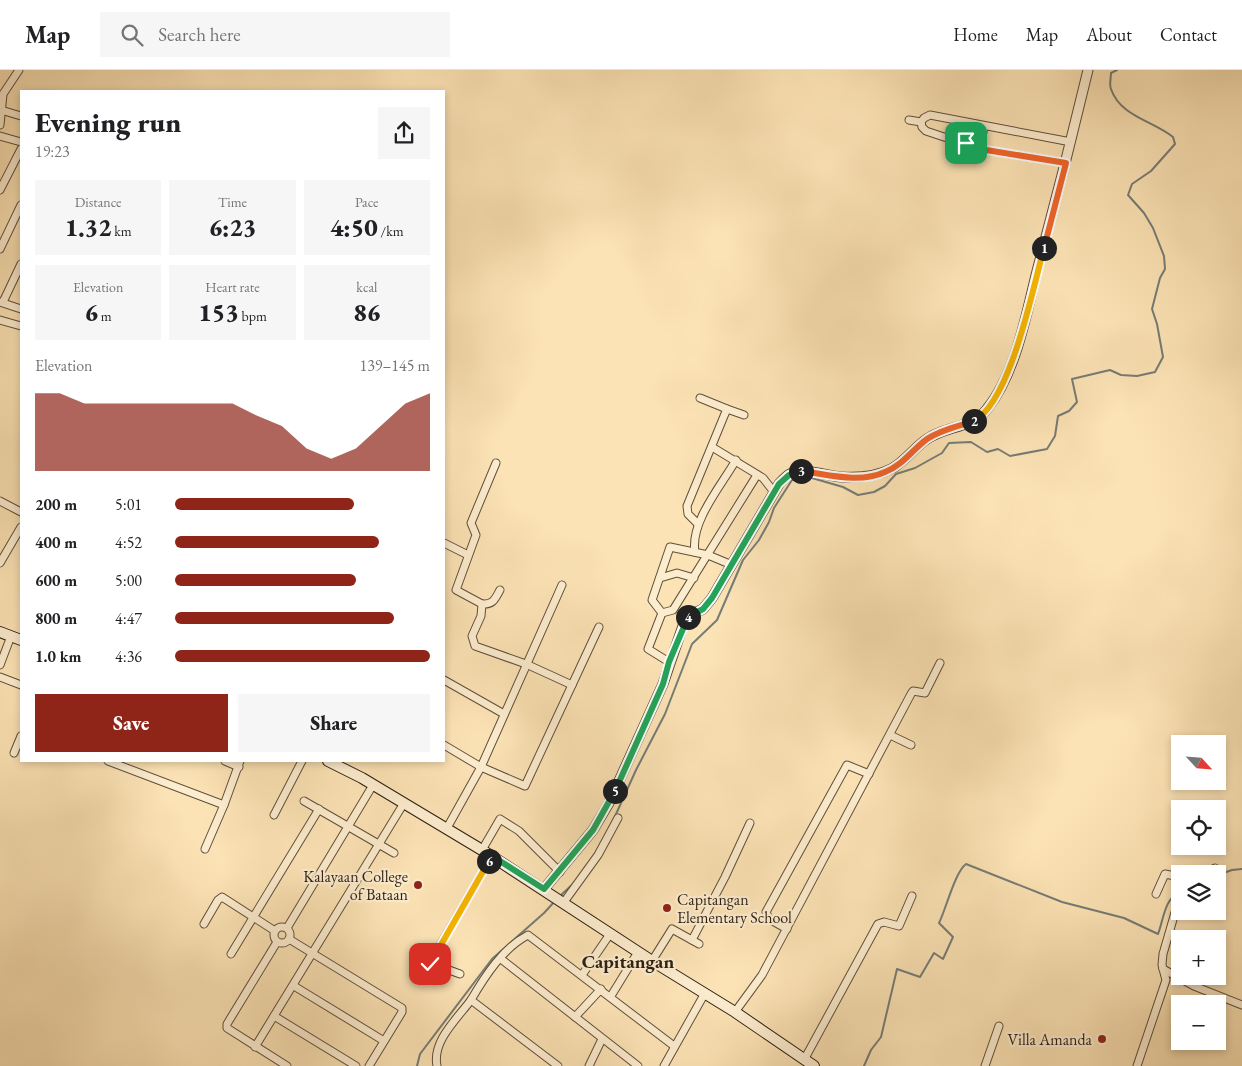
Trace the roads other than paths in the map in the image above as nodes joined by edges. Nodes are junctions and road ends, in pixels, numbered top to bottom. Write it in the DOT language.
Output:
graph roads {
  1 [pos="19,70"];
  2 [pos="1088,70"];
  3 [pos="1,110"];
  4 [pos="20,116"];
  5 [pos="909,120"];
  6 [pos="921,122"];
  7 [pos="0,125"];
  8 [pos="984,126"];
  9 [pos="0,136"];
  10 [pos="20,142"];
  11 [pos="1071,142"];
  12 [pos="980,149"];
  13 [pos="20,151"];
  14 [pos="1066,163"];
  15 [pos="0,190"];
  16 [pos="20,207"];
  17 [pos="0,249"];
  18 [pos="18,280"];
  19 [pos="1,302"];
  20 [pos="20,308"];
  21 [pos="0,320"];
  22 [pos="20,326"];
  23 [pos="700,398"];
  24 [pos="727,409"];
  25 [pos="744,415"];
  26 [pos="712,447"];
  27 [pos="736,460"];
  28 [pos="496,463"];
  29 [pos="757,475"];
  30 [pos="774,492"];
  31 [pos="0,501"];
  32 [pos="20,511"];
  33 [pos="698,524"];
  34 [pos="20,529"];
  35 [pos="445,544"];
  36 [pos="695,552"];
  37 [pos="468,555"];
  38 [pos="708,555"];
  39 [pos="0,563"];
  40 [pos="732,565"];
  41 [pos="660,578"];
  42 [pos="694,578"];
  43 [pos="562,584"];
  44 [pos="500,590"];
  45 [pos="482,604"];
  46 [pos="662,613"];
  47 [pos="599,626"];
  48 [pos="0,632"];
  49 [pos="11,636"];
  50 [pos="20,640"];
  51 [pos="669,662"];
  52 [pos="526,664"];
  53 [pos="940,664"];
  54 [pos="0,665"];
  55 [pos="0,677"];
  56 [pos="445,681"];
  57 [pos="20,685"];
  58 [pos="572,685"];
  59 [pos="504,714"];
  60 [pos="890,735"];
  61 [pos="20,738"];
  62 [pos="911,745"];
  63 [pos="445,746"];
  64 [pos="14,753"];
  65 [pos="111,762"];
  66 [pos="301,762"];
  67 [pos="334,763"];
  68 [pos="240,764"];
  69 [pos="481,767"];
  70 [pos="869,774"];
  71 [pos="373,785"];
  72 [pos="304,801"];
  73 [pos="404,803"];
  74 [pos="224,805"];
  75 [pos="319,809"];
  76 [pos="274,814"];
  77 [pos="618,818"];
  78 [pos="750,823"];
  79 [pos="348,826"];
  80 [pos="447,828"];
  81 [pos="379,845"];
  82 [pos="205,849"];
  83 [pos="482,850"];
  84 [pos="394,853"];
  85 [pos="492,856"];
  86 [pos="560,872"];
  87 [pos="1171,875"];
  88 [pos="544,889"];
  89 [pos="1156,894"];
  90 [pos="912,896"];
  91 [pos="559,899"];
  92 [pos="253,917"];
  93 [pos="1173,920"];
  94 [pos="204,924"];
  95 [pos="287,928"];
  96 [pos="786,929"];
  97 [pos="275,931"];
  98 [pos="610,934"];
  99 [pos="289,939"];
  100 [pos="692,940"];
  101 [pos="278,942"];
  102 [pos="699,944"];
  103 [pos="638,952"];
  104 [pos="231,954"];
  105 [pos="313,954"];
  106 [pos="500,959"];
  107 [pos="652,961"];
  108 [pos="430,964"];
  109 [pos="1163,969"];
  110 [pos="460,974"];
  111 [pos="582,975"];
  112 [pos="421,978"];
  113 [pos="294,986"];
  114 [pos="601,989"];
  115 [pos="705,993"];
  116 [pos="611,996"];
  117 [pos="471,1000"];
  118 [pos="1242,1005"];
  119 [pos="735,1012"];
  120 [pos="274,1016"];
  121 [pos="575,1017"];
  122 [pos="999,1026"];
  123 [pos="602,1039"];
  124 [pos="384,1041"];
  125 [pos="674,1046"];
  126 [pos="254,1047"];
  127 [pos="804,1060"];
  128 [pos="287,1066"];
  129 [pos="356,1066"];
  130 [pos="369,1066"];
  131 [pos="437,1066"];
  132 [pos="558,1066"];
  133 [pos="588,1066"];
  134 [pos="638,1066"];
  135 [pos="664,1066"];
  136 [pos="814,1066"];
  137 [pos="985,1066"];
  138 [pos="1136,1066"];
  1 -- 3 [label="street"];
  2 -- 11 [label="street"];
  3 -- 4 [label="street"];
  3 -- 7 [label="street"];
  5 -- 6 [label="street"];
  6 -- 8 [label="street"];
  6 -- 12 [label="street"];
  8 -- 11 [label="street"];
  8 -- 12 [label="street"];
  9 -- 10 [label="street"];
  11 -- 14 [label="street"];
  12 -- 14 [label="street"];
  13 -- 15 [label="street"];
  14 -- 30 [label="street"];
  16 -- 17 [label="street"];
  18 -- 19 [label="street"];
  19 -- 20 [label="street"];
  21 -- 22 [label="street"];
  23 -- 24 [label="street"];
  24 -- 25 [label="street"];
  24 -- 26 [label="street"];
  26 -- 27 [label="street"];
  26 -- 33 [label="street"];
  27 -- 29 [label="street"];
  27 -- 33 [label="street"];
  28 -- 37 [label="street"];
  29 -- 30 [label="street"];
  29 -- 38 [label="street"];
  30 -- 40 [label="street"];
  31 -- 32 [label="street"];
  33 -- 36 [label="street"];
  34 -- 39 [label="street"];
  35 -- 37 [label="street"];
  36 -- 38 [label="street"];
  36 -- 41 [label="street"];
  37 -- 45 [label="street"];
  38 -- 40 [label="street"];
  38 -- 42 [label="street"];
  40 -- 51 [label="street"];
  41 -- 42 [label="street"];
  41 -- 46 [label="street"];
  42 -- 46 [label="street"];
  43 -- 52 [label="street"];
  44 -- 45 [label="street"];
  45 -- 52 [label="street"];
  46 -- 51 [label="street"];
  47 -- 58 [label="street"];
  48 -- 49 [label="main road"];
  49 -- 50 [label="main road"];
  49 -- 54 [label="street"];
  51 -- 86 [label="street"];
  52 -- 58 [label="street"];
  52 -- 59 [label="street"];
  53 -- 60 [label="street"];
  55 -- 57 [label="street"];
  56 -- 59 [label="street"];
  58 -- 69 [label="street"];
  59 -- 69 [label="street"];
  60 -- 62 [label="street"];
  60 -- 70 [label="street"];
  61 -- 64 [label="street"];
  63 -- 69 [label="street"];
  65 -- 74 [label="street"];
  66 -- 76 [label="street"];
  67 -- 71 [label="main road"];
  68 -- 74 [label="street"];
  69 -- 80 [label="street"];
  70 -- 96 [label="street"];
  70 -- 96 [label="street"];
  71 -- 73 [label="main road"];
  71 -- 79 [label="street"];
  72 -- 75 [label="street"];
  73 -- 80 [label="main road"];
  73 -- 81 [label="street"];
  74 -- 82 [label="street"];
  75 -- 79 [label="street"];
  75 -- 92 [label="street"];
  77 -- 91 [label="street"];
  78 -- 100 [label="street"];
  79 -- 81 [label="street"];
  79 -- 95 [label="street"];
  80 -- 83 [label="main road"];
  81 -- 84 [label="street"];
  81 -- 105 [label="street"];
  83 -- 85 [label="main road"];
  83 -- 86 [label="street"];
  85 -- 88 [label="main road"];
  85 -- 108 [label="street"];
  86 -- 88 [label="street"];
  87 -- 89 [label="street"];
  88 -- 91 [label="main road"];
  90 -- 127 [label="street"];
  91 -- 98 [label="main road"];
  92 -- 94 [label="street"];
  92 -- 97 [label="street"];
  92 -- 104 [label="street"];
  93 -- 109 [label="street"];
  95 -- 97 [label="street"];
  95 -- 99 [label="street"];
  96 -- 119 [label="street"];
  97 -- 101 [label="street"];
  98 -- 103 [label="main road"];
  98 -- 111 [label="street"];
  99 -- 101 [label="street"];
  99 -- 105 [label="street"];
  100 -- 102 [label="street"];
  100 -- 107 [label="street"];
  101 -- 126 [label="street"];
  103 -- 107 [label="main road"];
  103 -- 116 [label="street"];
  105 -- 113 [label="street"];
  105 -- 124 [label="street"];
  106 -- 111 [label="street"];
  106 -- 117 [label="street"];
  106 -- 121 [label="street"];
  107 -- 115 [label="main road"];
  108 -- 110 [label="street"];
  108 -- 112 [label="street"];
  109 -- 118 [label="street"];
  109 -- 138 [label="street"];
  111 -- 114 [label="street"];
  113 -- 120 [label="street"];
  113 -- 124 [label="street"];
  114 -- 116 [label="street"];
  114 -- 121 [label="street"];
  115 -- 119 [label="main road"];
  115 -- 125 [label="street"];
  116 -- 125 [label="street"];
  117 -- 131 [label="street"];
  117 -- 132 [label="street"];
  119 -- 127 [label="main road"];
  120 -- 126 [label="street"];
  120 -- 129 [label="street"];
  121 -- 123 [label="street"];
  122 -- 137 [label="street"];
  123 -- 133 [label="street"];
  123 -- 134 [label="street"];
  124 -- 130 [label="street"];
  125 -- 135 [label="street"];
  126 -- 128 [label="street"];
  127 -- 136 [label="main road"];
}
